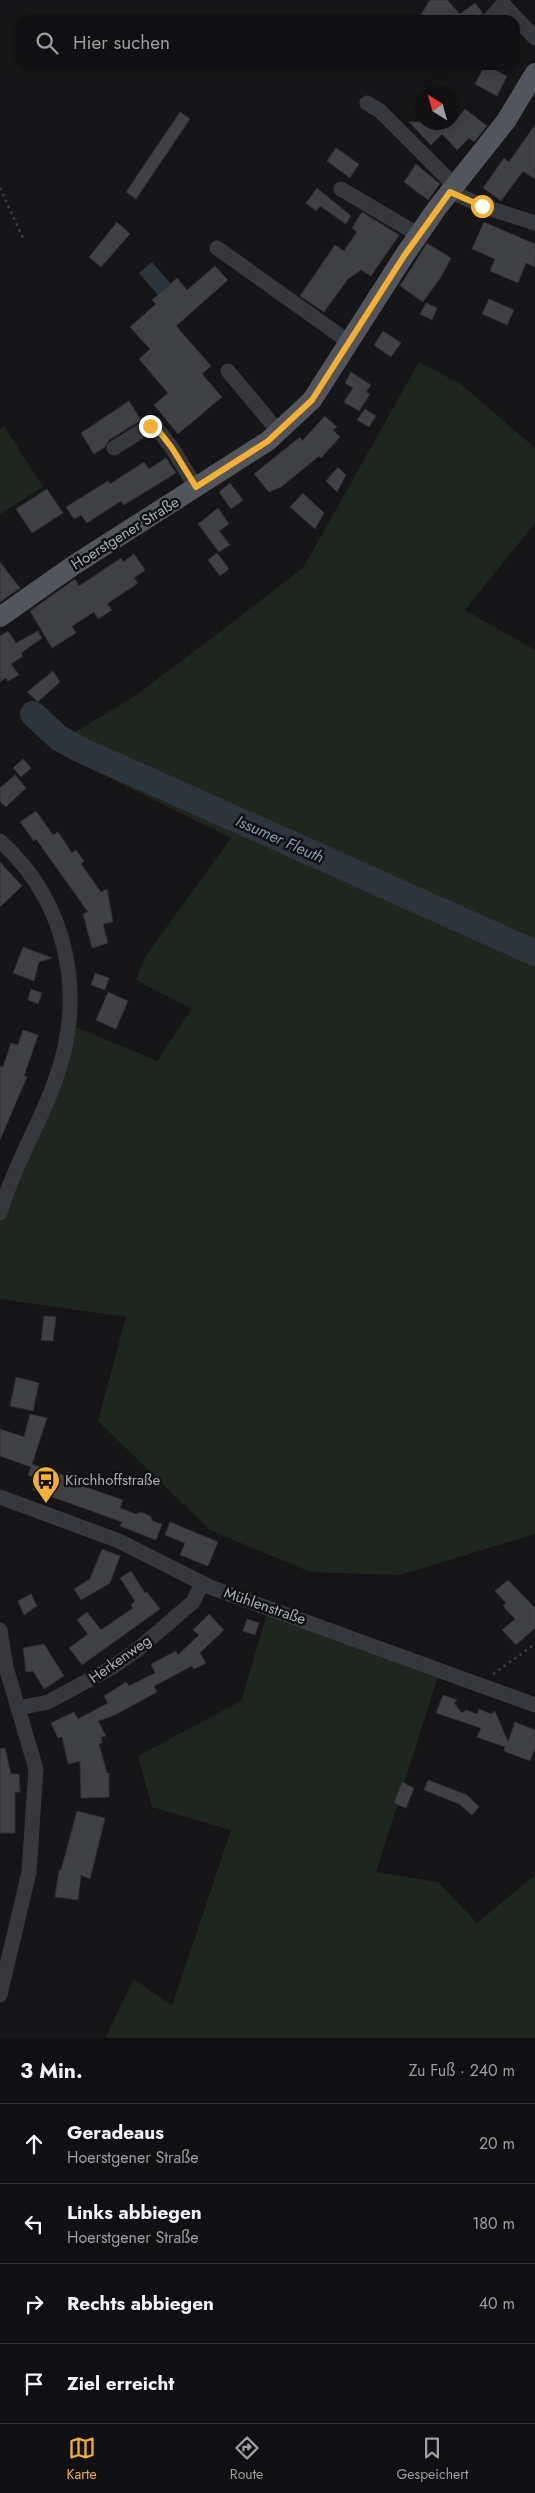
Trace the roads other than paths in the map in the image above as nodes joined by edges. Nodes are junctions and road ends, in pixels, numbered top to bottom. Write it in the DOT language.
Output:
graph roads {
  1 [pos="493,15"];
  2 [pos="513,15"];
  3 [pos="520,22"];
  4 [pos="535,38"];
  5 [pos="535,73"];
  6 [pos="367,103"];
  7 [pos="341,189"];
  8 [pos="453,189"];
  9 [pos="535,223"];
  10 [pos="419,235"];
  11 [pos="217,248"];
  12 [pos="349,342"];
  13 [pos="228,371"];
  14 [pos="277,433"];
  15 [pos="114,448"];
  16 [pos="196,487"];
  17 [pos="0,618"];
  18 [pos="0,841"];
  19 [pos="0,1213"];
  20 [pos="0,1496"];
  21 [pos="202,1583"];
  22 [pos="0,1630"];
  23 [pos="535,1705"];
  24 [pos="19,1708"];
  25 [pos="0,1995"];
  1 -- 2 [label="street"];
  3 -- 4 [label="street"];
  5 -- 8 [label="main road, Hoerstgener Straße"];
  6 -- 8 [label="street"];
  7 -- 10 [label="street"];
  8 -- 9 [label="street"];
  8 -- 10 [label="main road, Hoerstgener Straße"];
  10 -- 12 [label="main road, Hoerstgener Straße"];
  11 -- 12 [label="street"];
  12 -- 14 [label="main road, Hoerstgener Straße"];
  13 -- 14 [label="street"];
  14 -- 16 [label="main road, Hoerstgener Straße"];
  15 -- 16 [label="street"];
  16 -- 17 [label="main road, Hoerstgener Straße"];
  18 -- 19 [label="street"];
  20 -- 21 [label="street, Mühlenstraße"];
  21 -- 23 [label="street, Mühlenstraße"];
  21 -- 24 [label="street, Herkenweg"];
  22 -- 24 [label="street"];
  24 -- 25 [label="street"];
}
